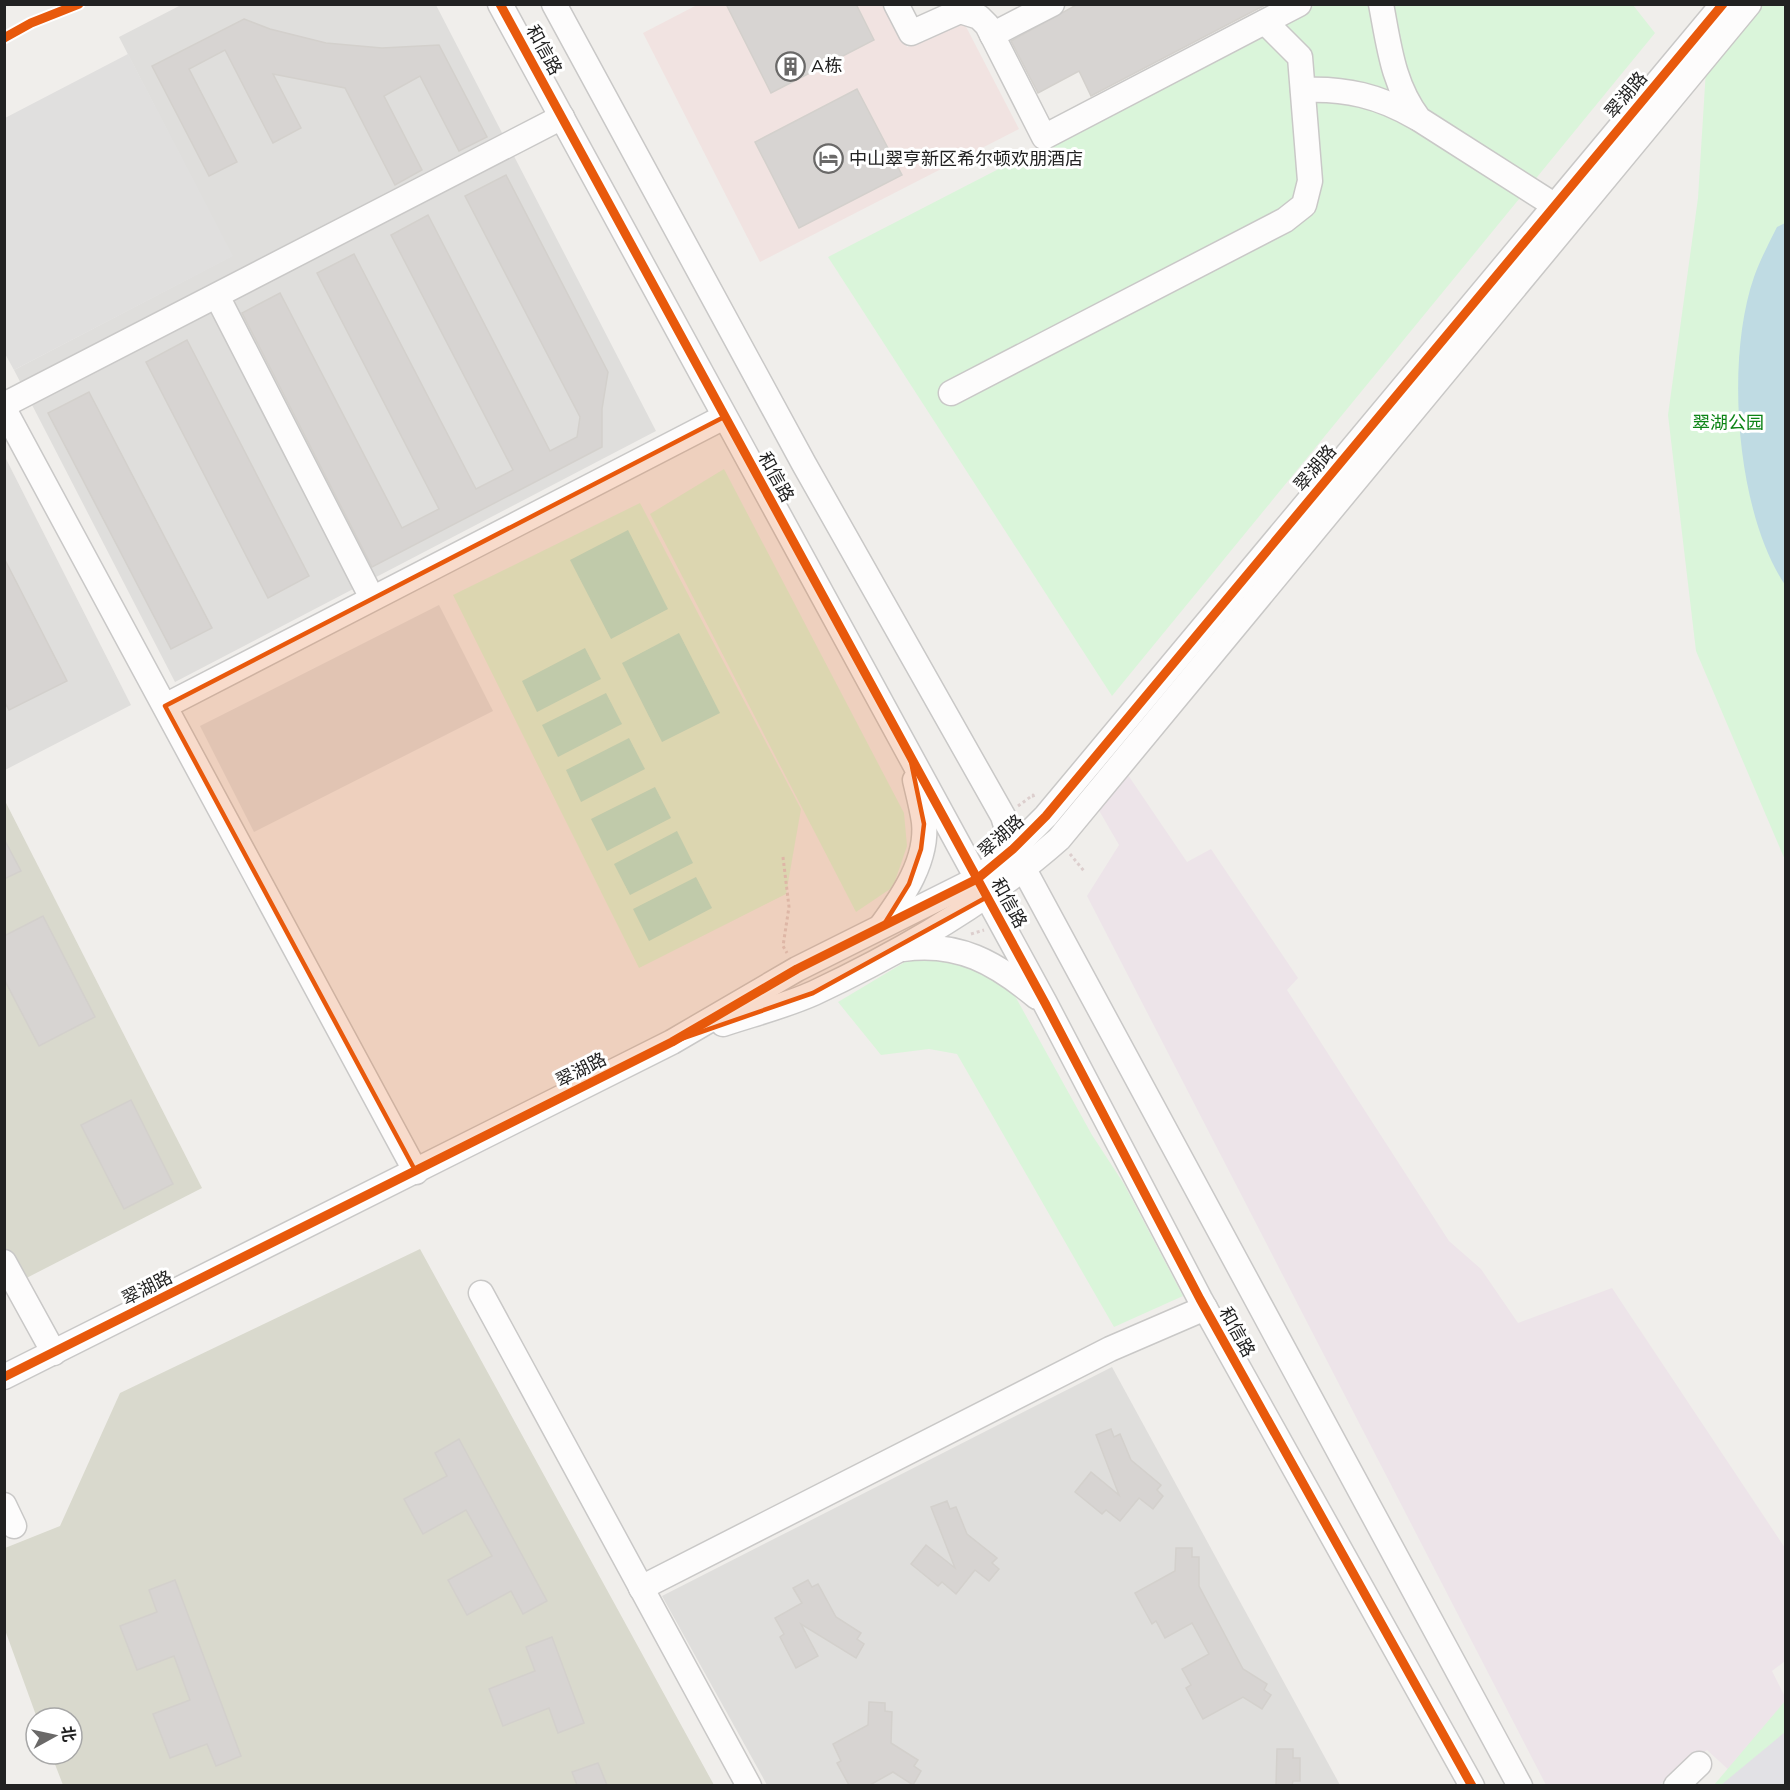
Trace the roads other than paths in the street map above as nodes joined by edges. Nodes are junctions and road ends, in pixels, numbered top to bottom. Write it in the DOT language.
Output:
graph roads {
  1 [pos="500,4"];
  2 [pos="554,4"];
  3 [pos="896,4"];
  4 [pos="1052,4"];
  5 [pos="1299,4"];
  6 [pos="1381,4"];
  7 [pos="1723,4"];
  8 [pos="1749,4"];
  9 [pos="1265,22"];
  10 [pos="992,35"];
  11 [pos="1303,90"];
  12 [pos="562,117"];
  13 [pos="1419,119"];
  14 [pos="1564,212"];
  15 [pos="217,296"];
  16 [pos="951,393"];
  17 [pos="4,407"];
  18 [pos="724,417"];
  19 [pos="372,598"];
  20 [pos="165,706"];
  21 [pos="910,757"];
  22 [pos="1018,859"];
  23 [pos="982,888"];
  24 [pos="880,927"];
  25 [pos="894,950"];
  26 [pos="1046,1003"];
  27 [pos="672,1042"];
  28 [pos="416,1172"];
  29 [pos="4,1262"];
  30 [pos="481,1293"];
  31 [pos="1205,1308"];
  32 [pos="54,1353"];
  33 [pos="4,1377"];
  34 [pos="642,1588"];
  35 [pos="1508,1764"];
  36 [pos="1699,1764"];
  37 [pos="749,1785"];
  38 [pos="1472,1785"];
  39 [pos="1520,1785"];
  40 [pos="1533,1785"];
  41 [pos="1676,1785"];
  1 -- 12 [label="street, 和信路"];
  2 -- 22 [label="street, 和信路"];
  3 -- 10 [label="street"];
  4 -- 10 [label="street"];
  5 -- 9 [label="street"];
  6 -- 13 [label="street"];
  7 -- 14 [label="street, 翠湖路"];
  8 -- 14 [label="street, 翠湖路"];
  9 -- 10 [label="street"];
  9 -- 11 [label="street"];
  11 -- 13 [label="street"];
  11 -- 16 [label="street"];
  12 -- 15 [label="street"];
  12 -- 18 [label="street, 和信路"];
  13 -- 14 [label="street"];
  14 -- 22 [label="street, 翠湖路"];
  15 -- 17 [label="street"];
  15 -- 19 [label="street"];
  17 -- 20 [label="street"];
  18 -- 19 [label="street"];
  18 -- 21 [label="street, 和信路"];
  19 -- 20 [label="street"];
  20 -- 28 [label="street"];
  21 -- 23 [label="street, 和信路"];
  21 -- 24 [label="street"];
  22 -- 23 [label="street, 翠湖路"];
  22 -- 35 [label="street, 和信路"];
  23 -- 24 [label="street, 翠湖路"];
  23 -- 25 [label="street, 翠湖路"];
  23 -- 26 [label="street, 和信路"];
  24 -- 27 [label="street, 翠湖路"];
  25 -- 26 [label="street"];
  25 -- 27 [label="street, 翠湖路"];
  26 -- 31 [label="street, 和信路"];
  27 -- 28 [label="street, 翠湖路"];
  28 -- 32 [label="street, 翠湖路"];
  29 -- 32 [label="street"];
  30 -- 34 [label="street"];
  31 -- 34 [label="street"];
  31 -- 38 [label="street, 和信路"];
  32 -- 33 [label="street, 翠湖路"];
  34 -- 37 [label="street"];
  35 -- 39 [label="street, 和信路"];
  35 -- 40 [label="street"];
  36 -- 41 [label="street"];
}
